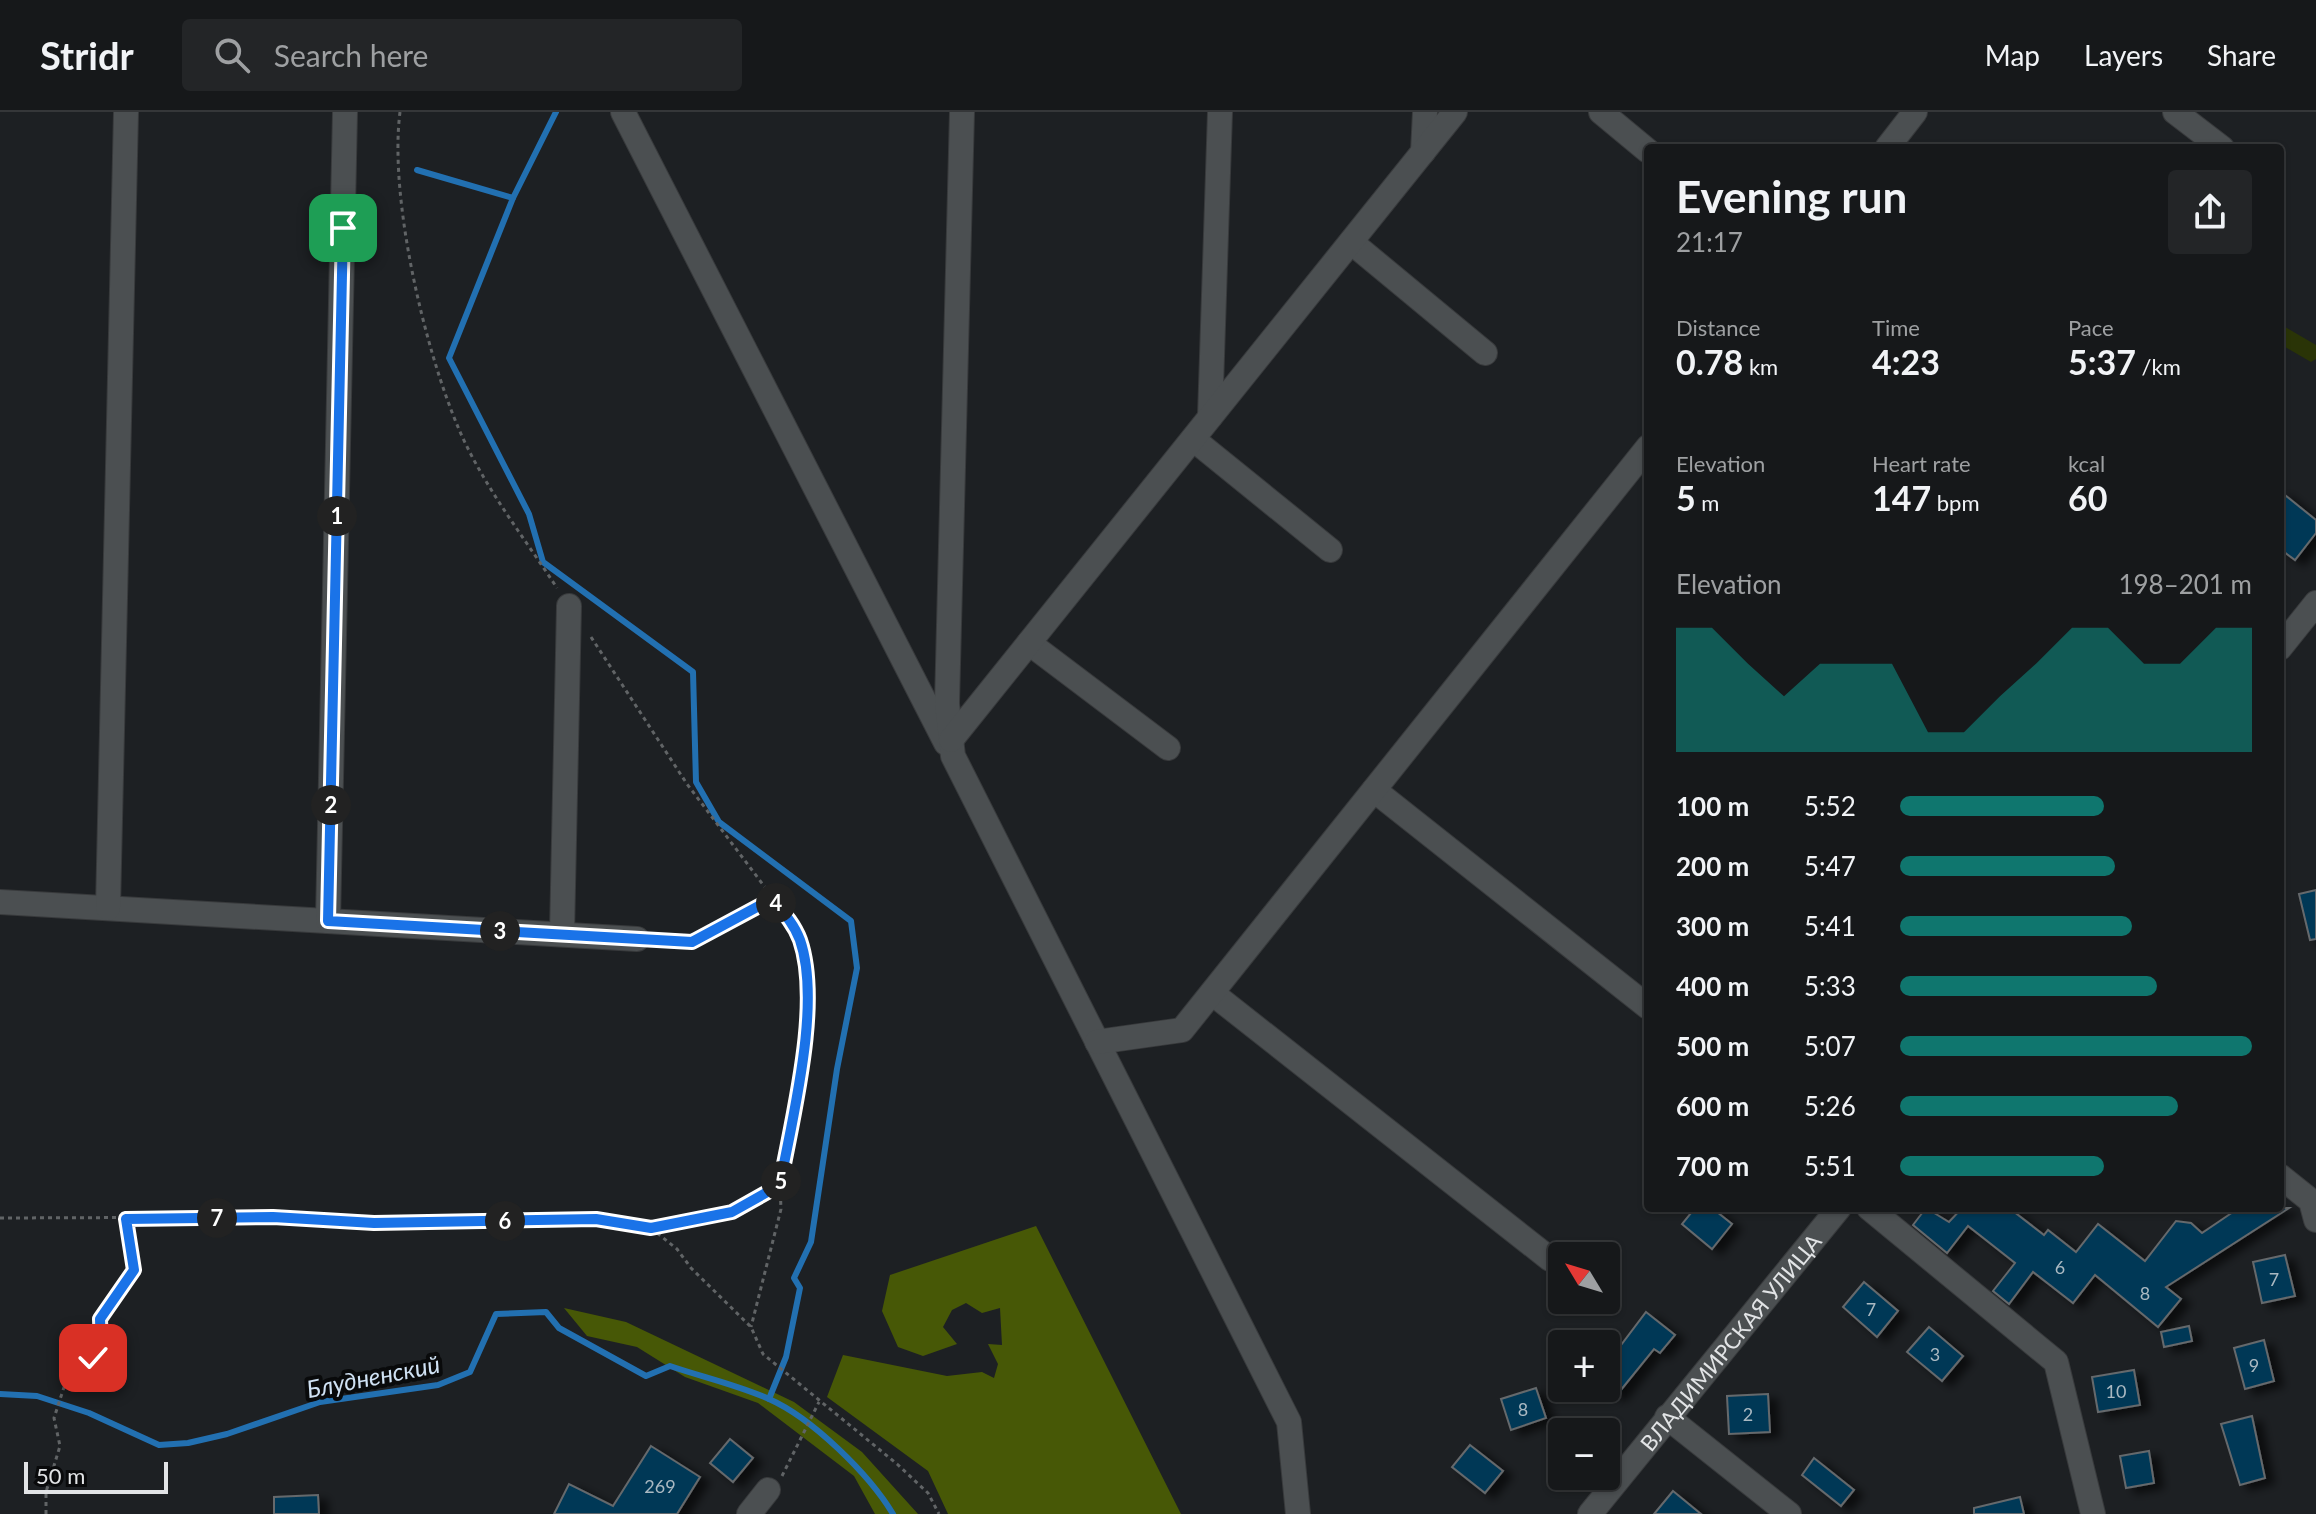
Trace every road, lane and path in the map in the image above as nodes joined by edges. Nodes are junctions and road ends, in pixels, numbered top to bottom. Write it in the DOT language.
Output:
graph roads {
  1 [pos="126,112"];
  2 [pos="345,112"];
  3 [pos="400,112"];
  4 [pos="623,112"];
  5 [pos="962,112"];
  6 [pos="1220,112"];
  7 [pos="1425,112"];
  8 [pos="1455,112"];
  9 [pos="1601,112"];
  10 [pos="1915,112"];
  11 [pos="2175,112"];
  12 [pos="1890,144"];
  13 [pos="2217,144"];
  14 [pos="1644,148"];
  15 [pos="1423,152"];
  16 [pos="1351,242"];
  17 [pos="1485,353"];
  18 [pos="1210,417"];
  19 [pos="1193,439"];
  20 [pos="1644,452"];
  21 [pos="1330,550"];
  22 [pos="2316,603"];
  23 [pos="569,606"];
  24 [pos="591,636"];
  25 [pos="1029,643"];
  26 [pos="2284,643"];
  27 [pos="952,748"];
  28 [pos="1168,748"];
  29 [pos="1374,790"];
  30 [pos="772,899"];
  31 [pos="0,902"];
  32 [pos="108,908"];
  33 [pos="328,921"];
  34 [pos="562,934"];
  35 [pos="637,939"];
  36 [pos="1212,993"];
  37 [pos="1644,1004"];
  38 [pos="1097,1042"];
  39 [pos="2284,1179"];
  40 [pos="780,1185"];
  41 [pos="1836,1212"];
  42 [pos="1874,1212"];
  43 [pos="0,1218"];
  44 [pos="126,1219"];
  45 [pos="2316,1220"];
  46 [pos="651,1228"];
  47 [pos="1548,1257"];
  48 [pos="751,1327"];
  49 [pos="819,1402"];
  50 [pos="1667,1417"];
  51 [pos="768,1490"];
  52 [pos="46,1514"];
  53 [pos="749,1514"];
  54 [pos="939,1514"];
  55 [pos="1298,1514"];
  56 [pos="1590,1514"];
  57 [pos="1789,1514"];
  58 [pos="2093,1514"];
  1 -- 32 [label="street"];
  2 -- 33 [label="street"];
  3 -- 23 [label="path"];
  4 -- 27 [label="street"];
  5 -- 27 [label="street"];
  6 -- 18 [label="street"];
  7 -- 15 [label="street"];
  8 -- 15 [label="street"];
  9 -- 14 [label="street"];
  10 -- 12 [label="street"];
  11 -- 13 [label="street"];
  15 -- 16 [label="street"];
  16 -- 17 [label="street"];
  16 -- 18 [label="street"];
  18 -- 19 [label="street"];
  19 -- 21 [label="street"];
  19 -- 25 [label="street"];
  20 -- 29 [label="street"];
  22 -- 26 [label="street"];
  23 -- 34 [label="street"];
  24 -- 30 [label="path"];
  25 -- 27 [label="street"];
  25 -- 28 [label="street"];
  27 -- 38 [label="street"];
  29 -- 36 [label="street"];
  29 -- 37 [label="street"];
  30 -- 35 [label="path"];
  30 -- 40 [label="path"];
  31 -- 32 [label="street"];
  32 -- 33 [label="street"];
  33 -- 34 [label="street"];
  34 -- 35 [label="street"];
  36 -- 38 [label="street"];
  36 -- 47 [label="street"];
  38 -- 55 [label="street"];
  39 -- 45 [label="street"];
  40 -- 46 [label="path"];
  40 -- 48 [label="path"];
  41 -- 50 [label="street, ВЛАДИМИРСКАЯ УЛИЦА"];
  42 -- 58 [label="street"];
  43 -- 44 [label="path"];
  44 -- 46 [label="path"];
  44 -- 52 [label="path"];
  46 -- 48 [label="path"];
  48 -- 49 [label="path"];
  49 -- 51 [label="path"];
  49 -- 54 [label="path"];
  50 -- 56 [label="street, ВЛАДИМИРСКАЯ УЛИЦА"];
  50 -- 57 [label="street"];
  51 -- 53 [label="street"];
}
